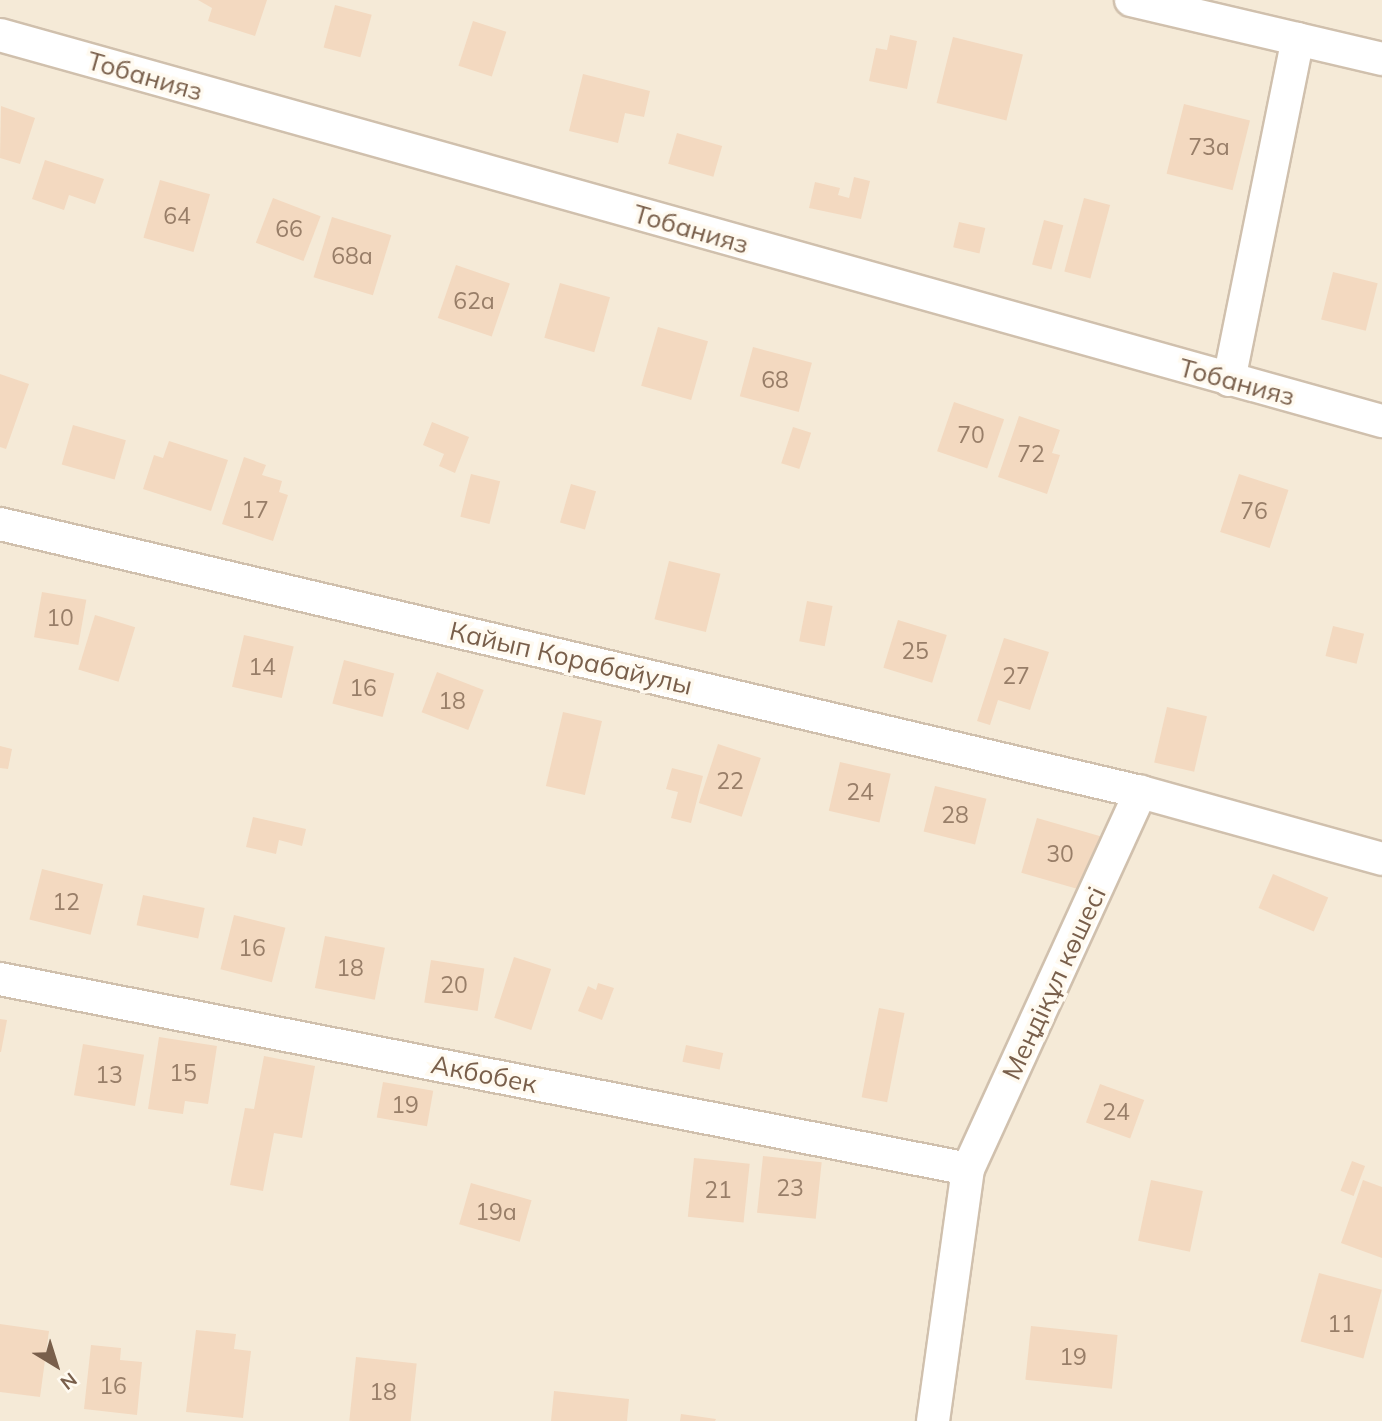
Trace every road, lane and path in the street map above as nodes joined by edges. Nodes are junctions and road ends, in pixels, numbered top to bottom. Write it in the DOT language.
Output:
graph roads {
  1 [pos="1131,0"];
  2 [pos="0,35"];
  3 [pos="1298,39"];
  4 [pos="1382,59"];
  5 [pos="1229,380"];
  6 [pos="1382,421"];
  7 [pos="0,524"];
  8 [pos="1141,792"];
  9 [pos="1382,859"];
  10 [pos="0,979"];
  11 [pos="968,1168"];
  12 [pos="933,1421"];
  1 -- 3 [label="street"];
  2 -- 5 [label="street, Тобанияз"];
  3 -- 4 [label="street"];
  3 -- 5 [label="street"];
  5 -- 6 [label="street, Тобанияз"];
  7 -- 8 [label="street, Кайып Корабайулы"];
  8 -- 9 [label="street"];
  8 -- 11 [label="street, Меңдіқұл көшесі"];
  10 -- 11 [label="street, Акбобек"];
  11 -- 12 [label="street, Меңдіқұл көшесі"];
}
